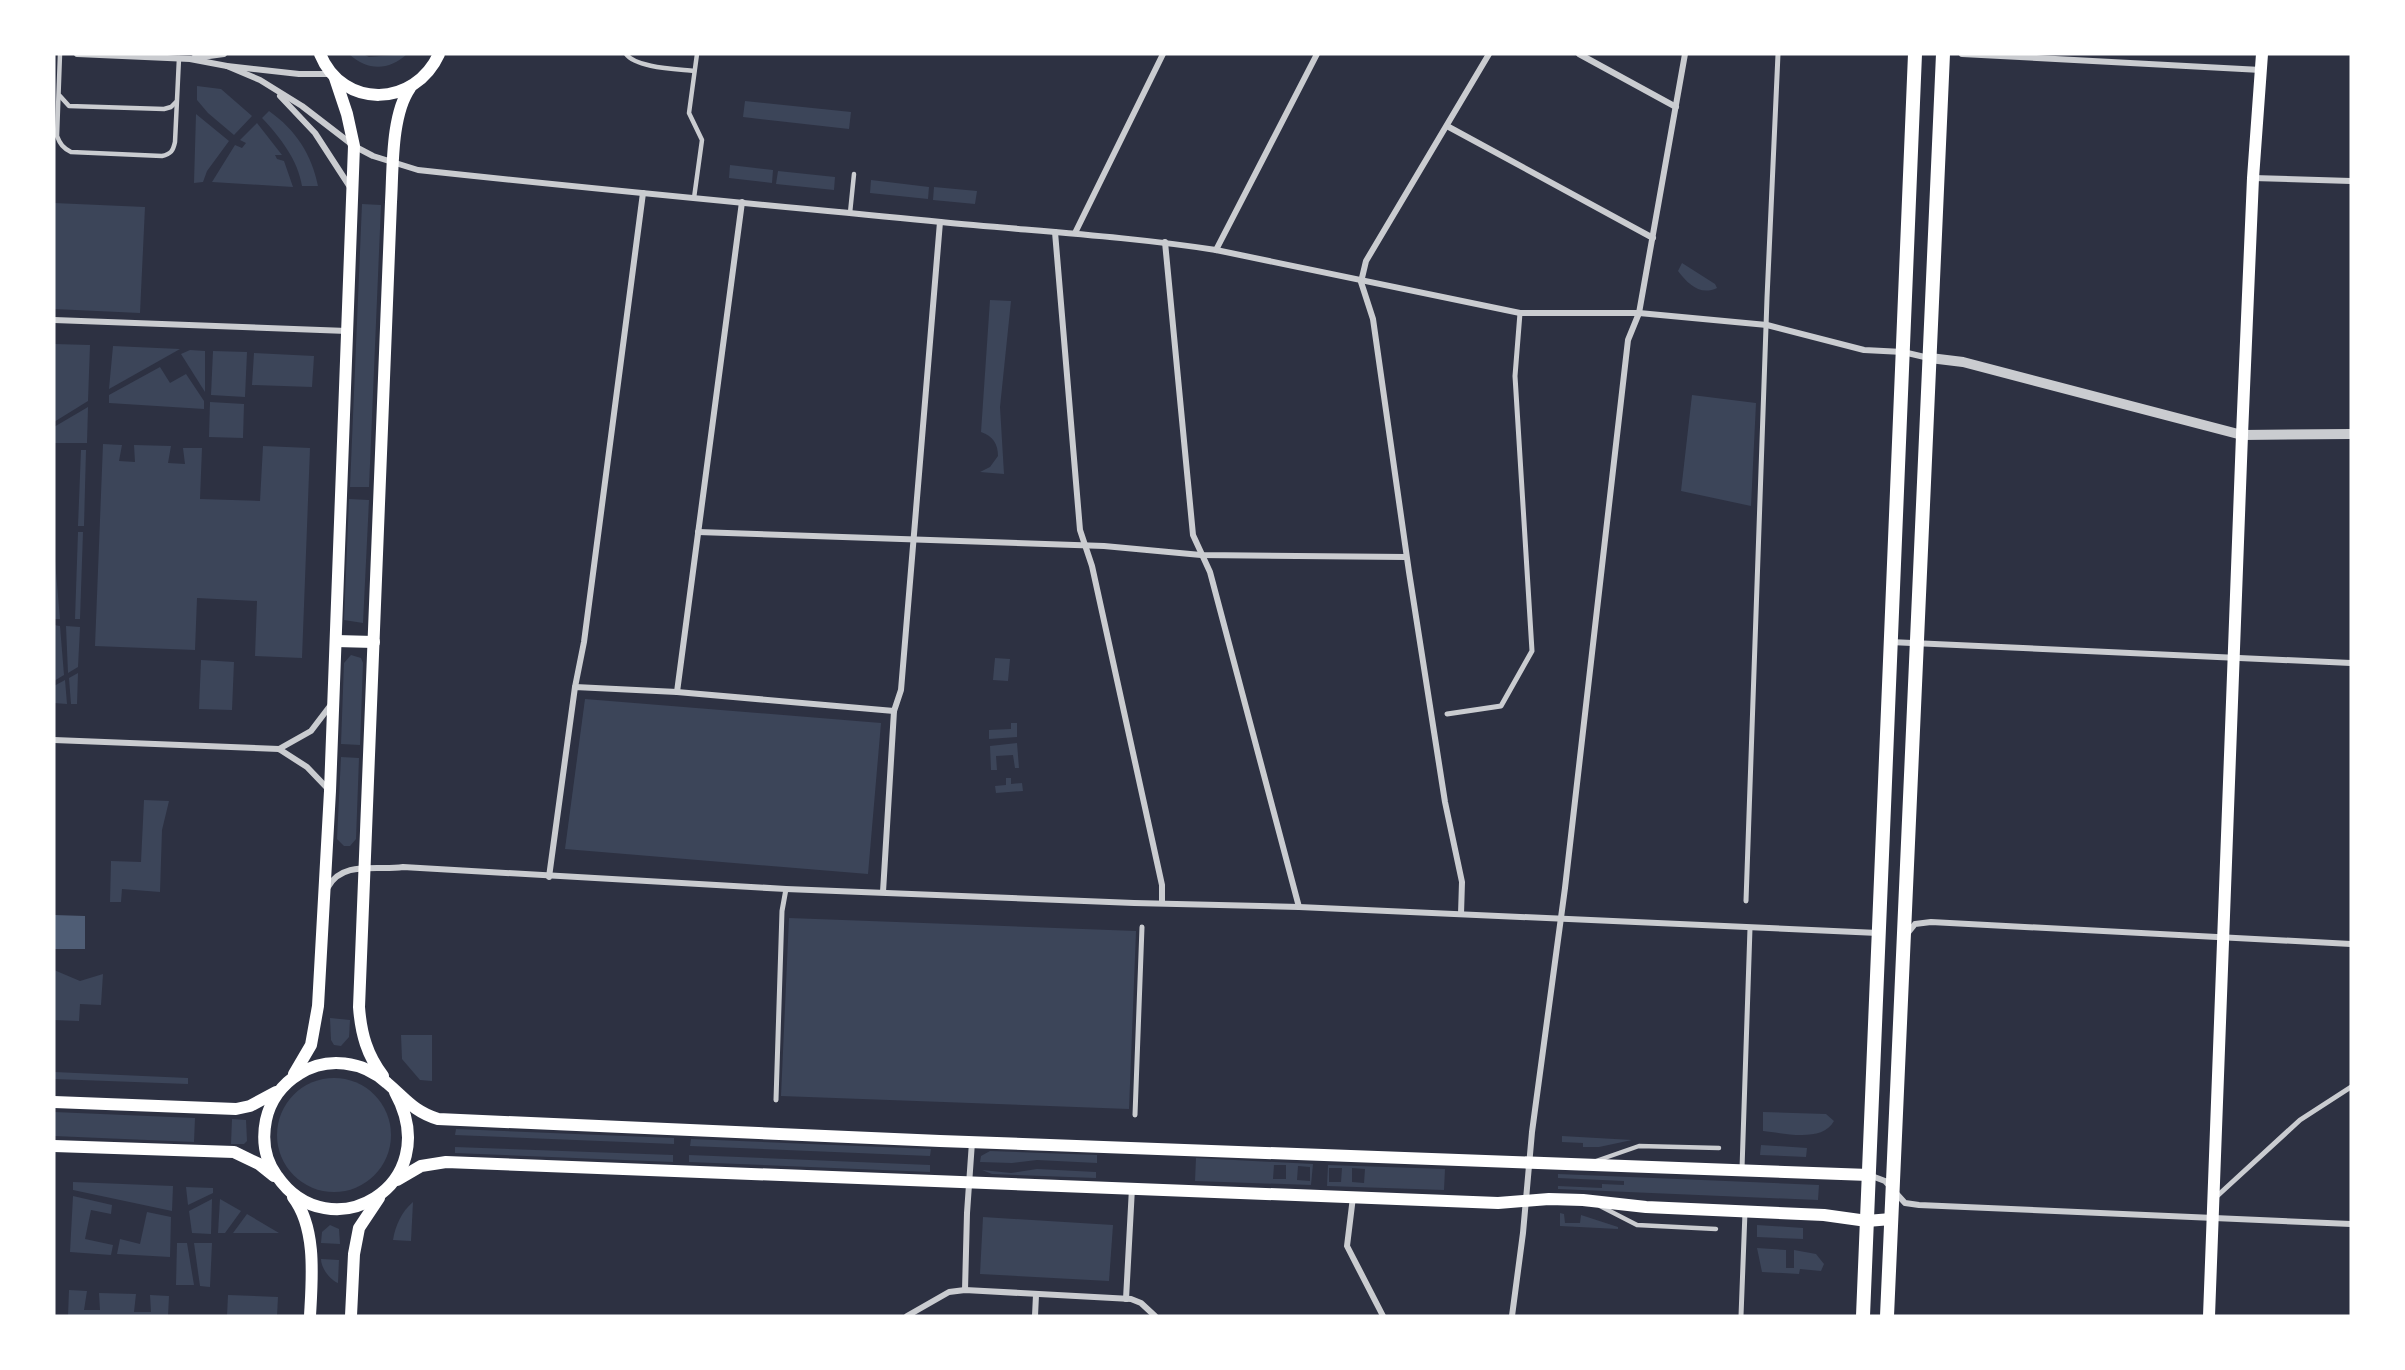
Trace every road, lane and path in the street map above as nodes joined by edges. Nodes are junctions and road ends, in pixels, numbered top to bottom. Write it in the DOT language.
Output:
graph roads {
  1 [pos="60,54"];
  2 [pos="77,54"];
  3 [pos="224,54"];
  4 [pos="320,54"];
  5 [pos="439,54"];
  6 [pos="626,54"];
  7 [pos="696,54"];
  8 [pos="1163,54"];
  9 [pos="1317,54"];
  10 [pos="1489,54"];
  11 [pos="1579,54"];
  12 [pos="1685,54"];
  13 [pos="1778,54"];
  14 [pos="1915,54"];
  15 [pos="1943,54"];
  16 [pos="1962,54"];
  17 [pos="2262,54"];
  18 [pos="179,58"];
  19 [pos="190,59"];
  20 [pos="227,66"];
  21 [pos="2261,70"];
  22 [pos="694,71"];
  23 [pos="333,76"];
  24 [pos="269,85"];
  25 [pos="410,88"];
  26 [pos="59,91"];
  27 [pos="177,97"];
  28 [pos="1676,106"];
  29 [pos="1447,126"];
  30 [pos="354,146"];
  31 [pos="393,163"];
  32 [pos="854,174"];
  33 [pos="2253,177"];
  34 [pos="2351,181"];
  35 [pos="352,189"];
  36 [pos="643,193"];
  37 [pos="694,198"];
  38 [pos="742,202"];
  39 [pos="850,213"];
  40 [pos="940,222"];
  41 [pos="1055,232"];
  42 [pos="1075,233"];
  43 [pos="1653,238"];
  44 [pos="1165,242"];
  45 [pos="1216,250"];
  46 [pos="1361,282"];
  47 [pos="1639,313"];
  48 [pos="1520,314"];
  49 [pos="54,320"];
  50 [pos="1767,325"];
  51 [pos="347,331"];
  52 [pos="1904,352"];
  53 [pos="1930,358"];
  54 [pos="2351,434"];
  55 [pos="2242,435"];
  56 [pos="698,532"];
  57 [pos="914,539"];
  58 [pos="1086,545"];
  59 [pos="1201,555"];
  60 [pos="1406,557"];
  61 [pos="336,641"];
  62 [pos="374,642"];
  63 [pos="1889,642"];
  64 [pos="1917,643"];
  65 [pos="2233,657"];
  66 [pos="2351,663"];
  67 [pos="576,687"];
  68 [pos="677,692"];
  69 [pos="333,703"];
  70 [pos="894,711"];
  71 [pos="1448,714"];
  72 [pos="54,740"];
  73 [pos="279,749"];
  74 [pos="330,791"];
  75 [pos="365,869"];
  76 [pos="549,877"];
  77 [pos="786,889"];
  78 [pos="326,892"];
  79 [pos="883,892"];
  80 [pos="1746,901"];
  81 [pos="1162,903"];
  82 [pos="1299,907"];
  83 [pos="1461,914"];
  84 [pos="1561,918"];
  85 [pos="1142,927"];
  86 [pos="1750,928"];
  87 [pos="1878,933"];
  88 [pos="2223,938"];
  89 [pos="1902,942"];
  90 [pos="2351,944"];
  91 [pos="290,1080"];
  92 [pos="391,1087"];
  93 [pos="2351,1087"];
  94 [pos="280,1090"];
  95 [pos="776,1100"];
  96 [pos="54,1102"];
  97 [pos="1135,1115"];
  98 [pos="972,1142"];
  99 [pos="54,1146"];
  100 [pos="1719,1148"];
  101 [pos="1529,1162"];
  102 [pos="1584,1163"];
  103 [pos="1742,1169"];
  104 [pos="1869,1174"];
  105 [pos="968,1182"];
  106 [pos="283,1185"];
  107 [pos="387,1188"];
  108 [pos="1132,1188"];
  109 [pos="1893,1190"];
  110 [pos="1353,1196"];
  111 [pos="2214,1199"];
  112 [pos="1526,1200"];
  113 [pos="1583,1200"];
  114 [pos="1746,1211"];
  115 [pos="2213,1218"];
  116 [pos="1891,1219"];
  117 [pos="1867,1221"];
  118 [pos="2351,1224"];
  119 [pos="1716,1229"];
  120 [pos="965,1290"];
  121 [pos="1036,1295"];
  122 [pos="1126,1299"];
  123 [pos="312,1316"];
  124 [pos="351,1316"];
  125 [pos="907,1316"];
  126 [pos="1035,1316"];
  127 [pos="1155,1316"];
  128 [pos="1383,1316"];
  129 [pos="1512,1316"];
  130 [pos="1741,1316"];
  131 [pos="1863,1316"];
  132 [pos="1887,1316"];
  133 [pos="2209,1316"];
  1 -- 26 [label="lane"];
  2 -- 18 [label="street"];
  3 -- 19 [label="street"];
  4 -- 23 [label="main road"];
  5 -- 25 [label="main road"];
  6 -- 22 [label="lane"];
  7 -- 22 [label="lane"];
  8 -- 42 [label="street"];
  9 -- 45 [label="street"];
  10 -- 29 [label="street"];
  11 -- 28 [label="street"];
  12 -- 28 [label="street"];
  13 -- 50 [label="street"];
  14 -- 52 [label="main road"];
  15 -- 53 [label="main road"];
  16 -- 21 [label="street"];
  17 -- 21 [label="main road"];
  18 -- 19 [label="street"];
  18 -- 27 [label="lane"];
  19 -- 20 [label="street"];
  20 -- 23 [label="street"];
  20 -- 24 [label="street"];
  21 -- 33 [label="main road"];
  22 -- 37 [label="lane"];
  23 -- 25 [label="main road"];
  23 -- 30 [label="main road"];
  24 -- 30 [label="street"];
  24 -- 35 [label="street"];
  25 -- 31 [label="main road"];
  26 -- 27 [label="lane"];
  26 -- 27 [label="lane"];
  28 -- 43 [label="street"];
  29 -- 43 [label="street"];
  29 -- 46 [label="street"];
  30 -- 31 [label="street"];
  30 -- 35 [label="main road"];
  31 -- 36 [label="street"];
  31 -- 62 [label="main road"];
  32 -- 39 [label="lane"];
  33 -- 34 [label="street"];
  33 -- 55 [label="main road"];
  35 -- 51 [label="main road"];
  36 -- 37 [label="street"];
  36 -- 67 [label="street"];
  37 -- 38 [label="street"];
  38 -- 39 [label="street"];
  38 -- 56 [label="street"];
  39 -- 40 [label="street"];
  40 -- 41 [label="street"];
  40 -- 57 [label="street"];
  41 -- 42 [label="street"];
  41 -- 58 [label="street"];
  42 -- 44 [label="street"];
  43 -- 47 [label="street"];
  44 -- 45 [label="street"];
  44 -- 59 [label="street"];
  45 -- 46 [label="street"];
  46 -- 48 [label="street"];
  46 -- 60 [label="street"];
  47 -- 48 [label="street"];
  47 -- 50 [label="street"];
  47 -- 84 [label="street"];
  48 -- 71 [label="street"];
  49 -- 51 [label="street"];
  50 -- 52 [label="street"];
  50 -- 80 [label="street"];
  51 -- 61 [label="main road"];
  52 -- 53 [label="street"];
  52 -- 63 [label="main road"];
  53 -- 55 [label="street"];
  53 -- 64 [label="main road"];
  54 -- 55 [label="street"];
  55 -- 65 [label="main road"];
  56 -- 57 [label="street"];
  56 -- 68 [label="street"];
  57 -- 58 [label="street"];
  57 -- 70 [label="street"];
  58 -- 59 [label="street"];
  58 -- 81 [label="street"];
  59 -- 60 [label="street"];
  59 -- 82 [label="street"];
  60 -- 83 [label="street"];
  61 -- 62 [label="main road"];
  61 -- 69 [label="main road"];
  62 -- 75 [label="main road"];
  63 -- 64 [label="street"];
  63 -- 87 [label="main road"];
  64 -- 65 [label="street"];
  64 -- 89 [label="main road"];
  65 -- 66 [label="street"];
  65 -- 88 [label="main road"];
  67 -- 68 [label="street"];
  67 -- 76 [label="street"];
  68 -- 70 [label="street"];
  69 -- 73 [label="street"];
  69 -- 74 [label="main road"];
  70 -- 79 [label="street"];
  72 -- 73 [label="street"];
  73 -- 74 [label="street"];
  74 -- 78 [label="main road"];
  75 -- 76 [label="street"];
  75 -- 78 [label="street"];
  75 -- 92 [label="main road"];
  76 -- 77 [label="street"];
  77 -- 79 [label="street"];
  77 -- 95 [label="street"];
  78 -- 91 [label="main road"];
  79 -- 81 [label="street"];
  81 -- 82 [label="street"];
  82 -- 83 [label="street"];
  83 -- 84 [label="street"];
  84 -- 86 [label="street"];
  84 -- 101 [label="street"];
  85 -- 97 [label="street"];
  86 -- 87 [label="street"];
  86 -- 103 [label="street"];
  87 -- 104 [label="main road"];
  88 -- 89 [label="street"];
  88 -- 90 [label="street"];
  88 -- 111 [label="main road"];
  89 -- 109 [label="main road"];
  91 -- 92 [label="main road"];
  91 -- 94 [label="main road"];
  92 -- 98 [label="main road"];
  92 -- 107 [label="main road"];
  93 -- 111 [label="street"];
  94 -- 96 [label="main road"];
  94 -- 106 [label="main road"];
  98 -- 101 [label="main road"];
  98 -- 105 [label="street"];
  99 -- 106 [label="main road"];
  100 -- 102 [label="lane"];
  101 -- 102 [label="main road"];
  101 -- 112 [label="street"];
  102 -- 103 [label="main road"];
  103 -- 104 [label="main road"];
  104 -- 109 [label="street"];
  104 -- 117 [label="main road"];
  105 -- 107 [label="main road"];
  105 -- 108 [label="main road"];
  105 -- 120 [label="street"];
  106 -- 107 [label="main road"];
  106 -- 123 [label="main road"];
  107 -- 124 [label="main road"];
  108 -- 110 [label="main road"];
  108 -- 122 [label="street"];
  109 -- 115 [label="street"];
  109 -- 116 [label="main road"];
  110 -- 112 [label="main road"];
  110 -- 128 [label="street"];
  111 -- 115 [label="main road"];
  112 -- 113 [label="main road"];
  112 -- 129 [label="street"];
  113 -- 114 [label="main road"];
  113 -- 119 [label="lane"];
  114 -- 117 [label="main road"];
  114 -- 130 [label="street"];
  115 -- 118 [label="street"];
  115 -- 133 [label="main road"];
  116 -- 117 [label="main road"];
  116 -- 132 [label="main road"];
  117 -- 131 [label="main road"];
  120 -- 121 [label="street"];
  120 -- 125 [label="street"];
  121 -- 122 [label="street"];
  121 -- 126 [label="street"];
  122 -- 127 [label="street"];
}
